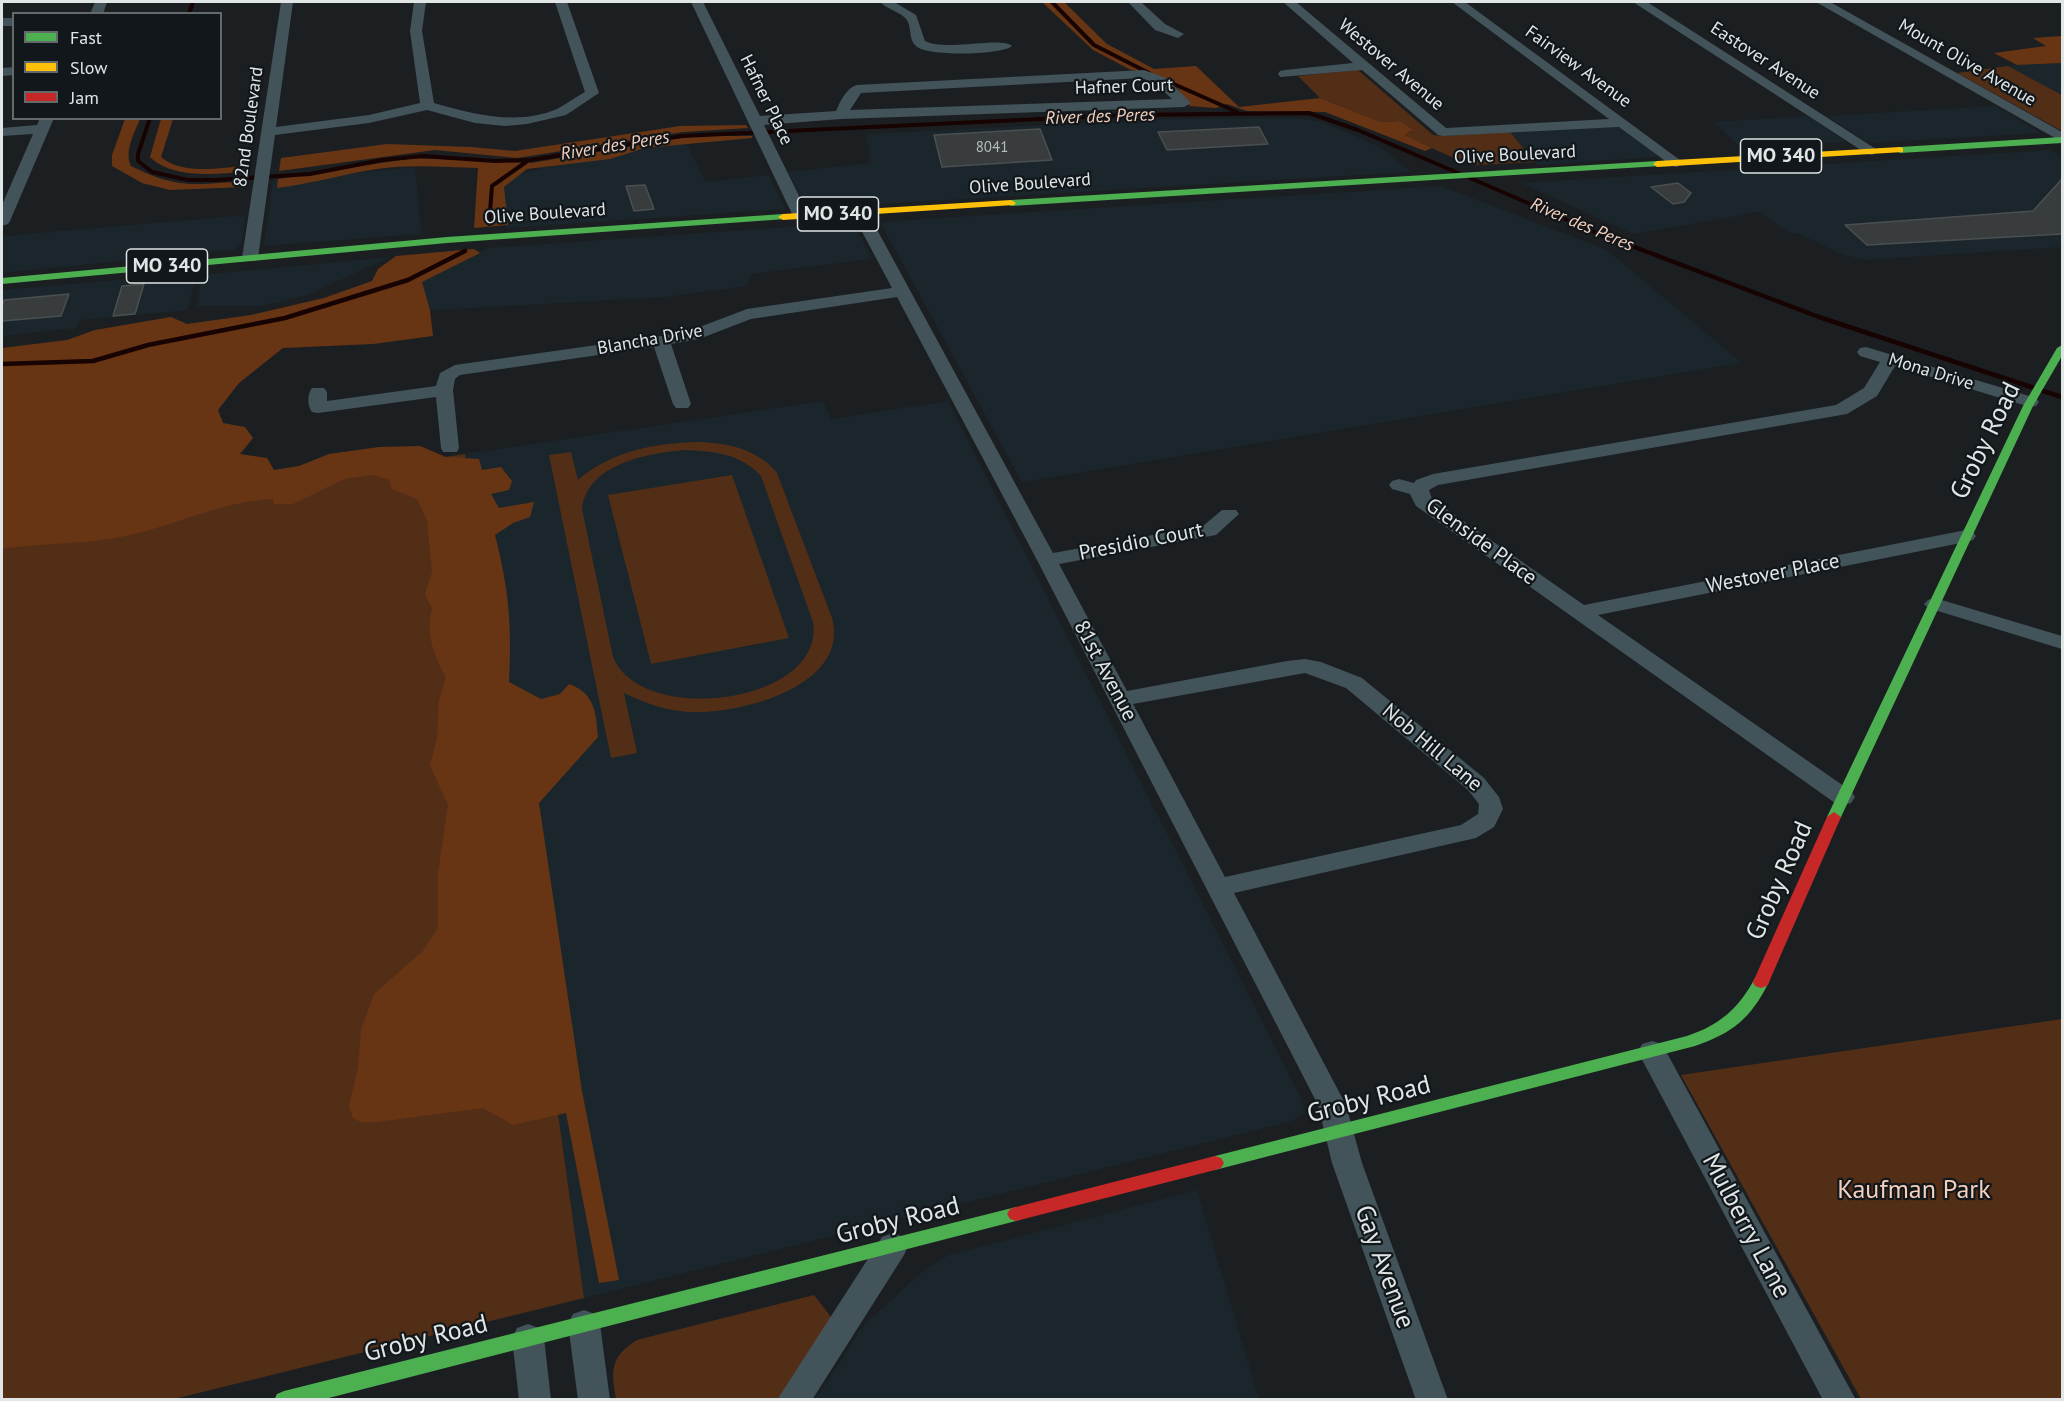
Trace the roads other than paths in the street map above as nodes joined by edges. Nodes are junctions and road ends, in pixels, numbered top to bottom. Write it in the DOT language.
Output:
graph roads {
  1 [pos="287,2"];
  2 [pos="420,2"];
  3 [pos="561,2"];
  4 [pos="697,2"];
  5 [pos="886,2"];
  6 [pos="1134,2"];
  7 [pos="1289,2"];
  8 [pos="1458,2"];
  9 [pos="1639,2"];
  10 [pos="1822,2"];
  11 [pos="1178,34"];
  12 [pos="1005,46"];
  13 [pos="1364,66"];
  14 [pos="1285,74"];
  15 [pos="427,106"];
  16 [pos="841,115"];
  17 [pos="1623,123"];
  18 [pos="44,124"];
  19 [pos="758,128"];
  20 [pos="2,132"];
  21 [pos="267,132"];
  22 [pos="2060,141"];
  23 [pos="1872,151"];
  24 [pos="1677,163"];
  25 [pos="7,199"];
  26 [pos="864,212"];
  27 [pos="801,216"];
  28 [pos="2,221"];
  29 [pos="250,258"];
  30 [pos="2,281"];
  31 [pos="902,291"];
  32 [pos="661,341"];
  33 [pos="2062,348"];
  34 [pos="1866,352"];
  35 [pos="1890,360"];
  36 [pos="444,390"];
  37 [pos="318,392"];
  38 [pos="2031,400"];
  39 [pos="681,404"];
  40 [pos="450,448"];
  41 [pos="1399,485"];
  42 [pos="1419,490"];
  43 [pos="1229,514"];
  44 [pos="1966,536"];
  45 [pos="1047,560"];
  46 [pos="1935,604"];
  47 [pos="1581,612"];
  48 [pos="2062,643"];
  49 [pos="1120,699"];
  50 [pos="1843,797"];
  51 [pos="1219,887"];
  52 [pos="1652,1052"];
  53 [pos="1339,1133"];
  54 [pos="893,1246"];
  55 [pos="584,1324"];
  56 [pos="528,1338"];
  57 [pos="284,1400"];
  58 [pos="535,1400"];
  59 [pos="594,1400"];
  60 [pos="793,1400"];
  61 [pos="1432,1400"];
  62 [pos="1840,1400"];
  1 -- 21 [label="street, 82nd Boulevard"];
  2 -- 15 [label="street"];
  3 -- 15 [label="street"];
  4 -- 19 [label="street, Hafner Place"];
  5 -- 12 [label="street"];
  6 -- 11 [label="street"];
  7 -- 13 [label="street, Westover Avenue"];
  8 -- 17 [label="street, Fairview Avenue"];
  9 -- 23 [label="street, Eastover Avenue"];
  10 -- 22 [label="street, Mount Olive Avenue"];
  13 -- 14 [label="street"];
  13 -- 17 [label="street, Westover Avenue"];
  15 -- 21 [label="street"];
  16 -- 16 [label="street, Hafner Court"];
  16 -- 19 [label="street, Hafner Court"];
  17 -- 24 [label="street, Fairview Avenue"];
  18 -- 20 [label="street"];
  18 -- 25 [label="street"];
  19 -- 27 [label="street, Hafner Place"];
  21 -- 29 [label="street, 82nd Boulevard"];
  22 -- 23 [label="main road, Olive Boulevard / MO 340"];
  23 -- 24 [label="main road, Olive Boulevard / MO 340"];
  24 -- 26 [label="main road, Olive Boulevard / MO 340"];
  25 -- 28 [label="street"];
  26 -- 27 [label="main road, Olive Boulevard / MO 340"];
  26 -- 31 [label="street, 81st Avenue"];
  27 -- 29 [label="main road, Olive Boulevard / MO 340"];
  29 -- 30 [label="main road, Olive Boulevard / MO 340"];
  31 -- 32 [label="street, Blancha Drive"];
  31 -- 45 [label="street, 81st Avenue"];
  32 -- 36 [label="street, Blancha Drive"];
  32 -- 39 [label="street"];
  33 -- 38 [label="main road, Groby Road"];
  34 -- 35 [label="street, Mona Drive"];
  35 -- 38 [label="street, Mona Drive"];
  35 -- 42 [label="street, Glenside Place"];
  36 -- 37 [label="street"];
  36 -- 40 [label="street"];
  38 -- 44 [label="main road, Groby Road"];
  41 -- 42 [label="street"];
  42 -- 47 [label="street, Glenside Place"];
  43 -- 45 [label="street, Presidio Court"];
  44 -- 46 [label="main road, Groby Road"];
  44 -- 47 [label="street, Westover Place"];
  45 -- 49 [label="street, 81st Avenue"];
  46 -- 48 [label="street"];
  46 -- 50 [label="main road, Groby Road"];
  47 -- 50 [label="street, Glenside Place"];
  49 -- 51 [label="street, 81st Avenue"];
  49 -- 51 [label="street, Nob Hill Lane"];
  50 -- 52 [label="main road, Groby Road"];
  51 -- 53 [label="street, 81st Avenue"];
  52 -- 53 [label="main road, Groby Road"];
  52 -- 62 [label="street, Mulberry Lane"];
  53 -- 54 [label="main road, Groby Road"];
  53 -- 61 [label="street, Gay Avenue"];
  54 -- 55 [label="main road, Groby Road"];
  54 -- 60 [label="street"];
  55 -- 56 [label="main road, Groby Road"];
  55 -- 59 [label="street"];
  56 -- 57 [label="main road, Groby Road"];
  56 -- 58 [label="street"];
}
